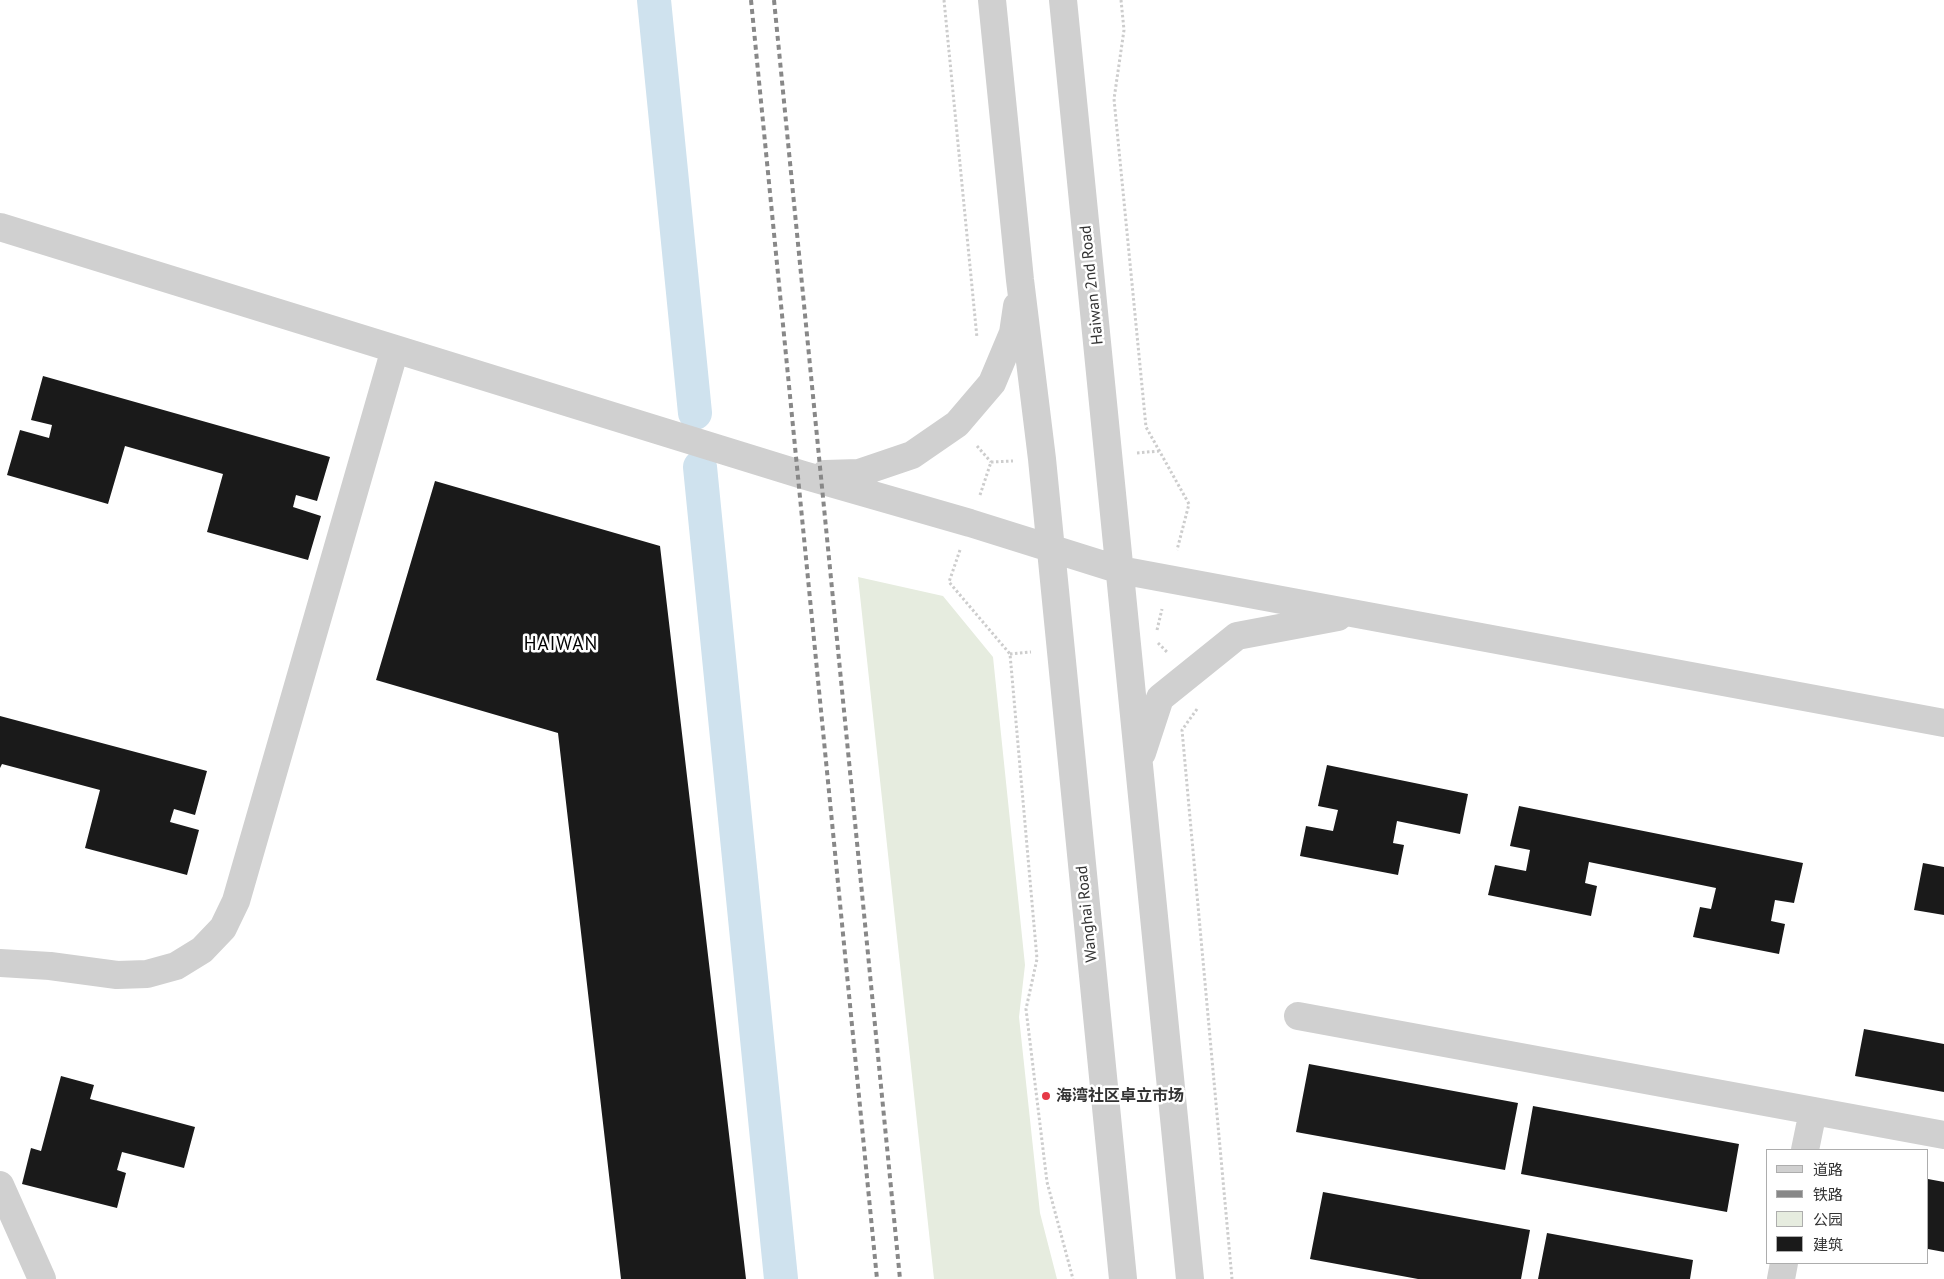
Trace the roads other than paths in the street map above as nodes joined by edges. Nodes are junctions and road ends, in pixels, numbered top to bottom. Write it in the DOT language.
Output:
graph roads {
  1 [pos="992,0"];
  2 [pos="1064,0"];
  3 [pos="0,227"];
  4 [pos="1020,280"];
  5 [pos="395,348"];
  6 [pos="804,475"];
  7 [pos="1051,548"];
  8 [pos="1120,570"];
  9 [pos="1354,614"];
  10 [pos="1944,723"];
  11 [pos="1139,764"];
  12 [pos="0,963"];
  13 [pos="1298,1016"];
  14 [pos="1813,1111"];
  15 [pos="1944,1135"];
  16 [pos="1805,1149"];
  17 [pos="0,1186"];
  18 [pos="1784,1264"];
  19 [pos="42,1279"];
  20 [pos="1123,1279"];
  21 [pos="1190,1279"];
  22 [pos="1781,1279"];
  1 -- 4 [label="street"];
  2 -- 8 [label="street, Haiwan 2nd Road"];
  3 -- 5 [label="street"];
  4 -- 6 [label="street"];
  4 -- 7 [label="street"];
  5 -- 6 [label="street"];
  5 -- 12 [label="street"];
  6 -- 7 [label="street"];
  7 -- 8 [label="street"];
  7 -- 20 [label="street, Wanghai Road"];
  8 -- 9 [label="street"];
  8 -- 11 [label="street"];
  9 -- 10 [label="street"];
  9 -- 11 [label="street"];
  11 -- 21 [label="street"];
  13 -- 14 [label="street"];
  14 -- 15 [label="street"];
  14 -- 16 [label="street"];
  17 -- 19 [label="street"];
  18 -- 22 [label="street"];
}
